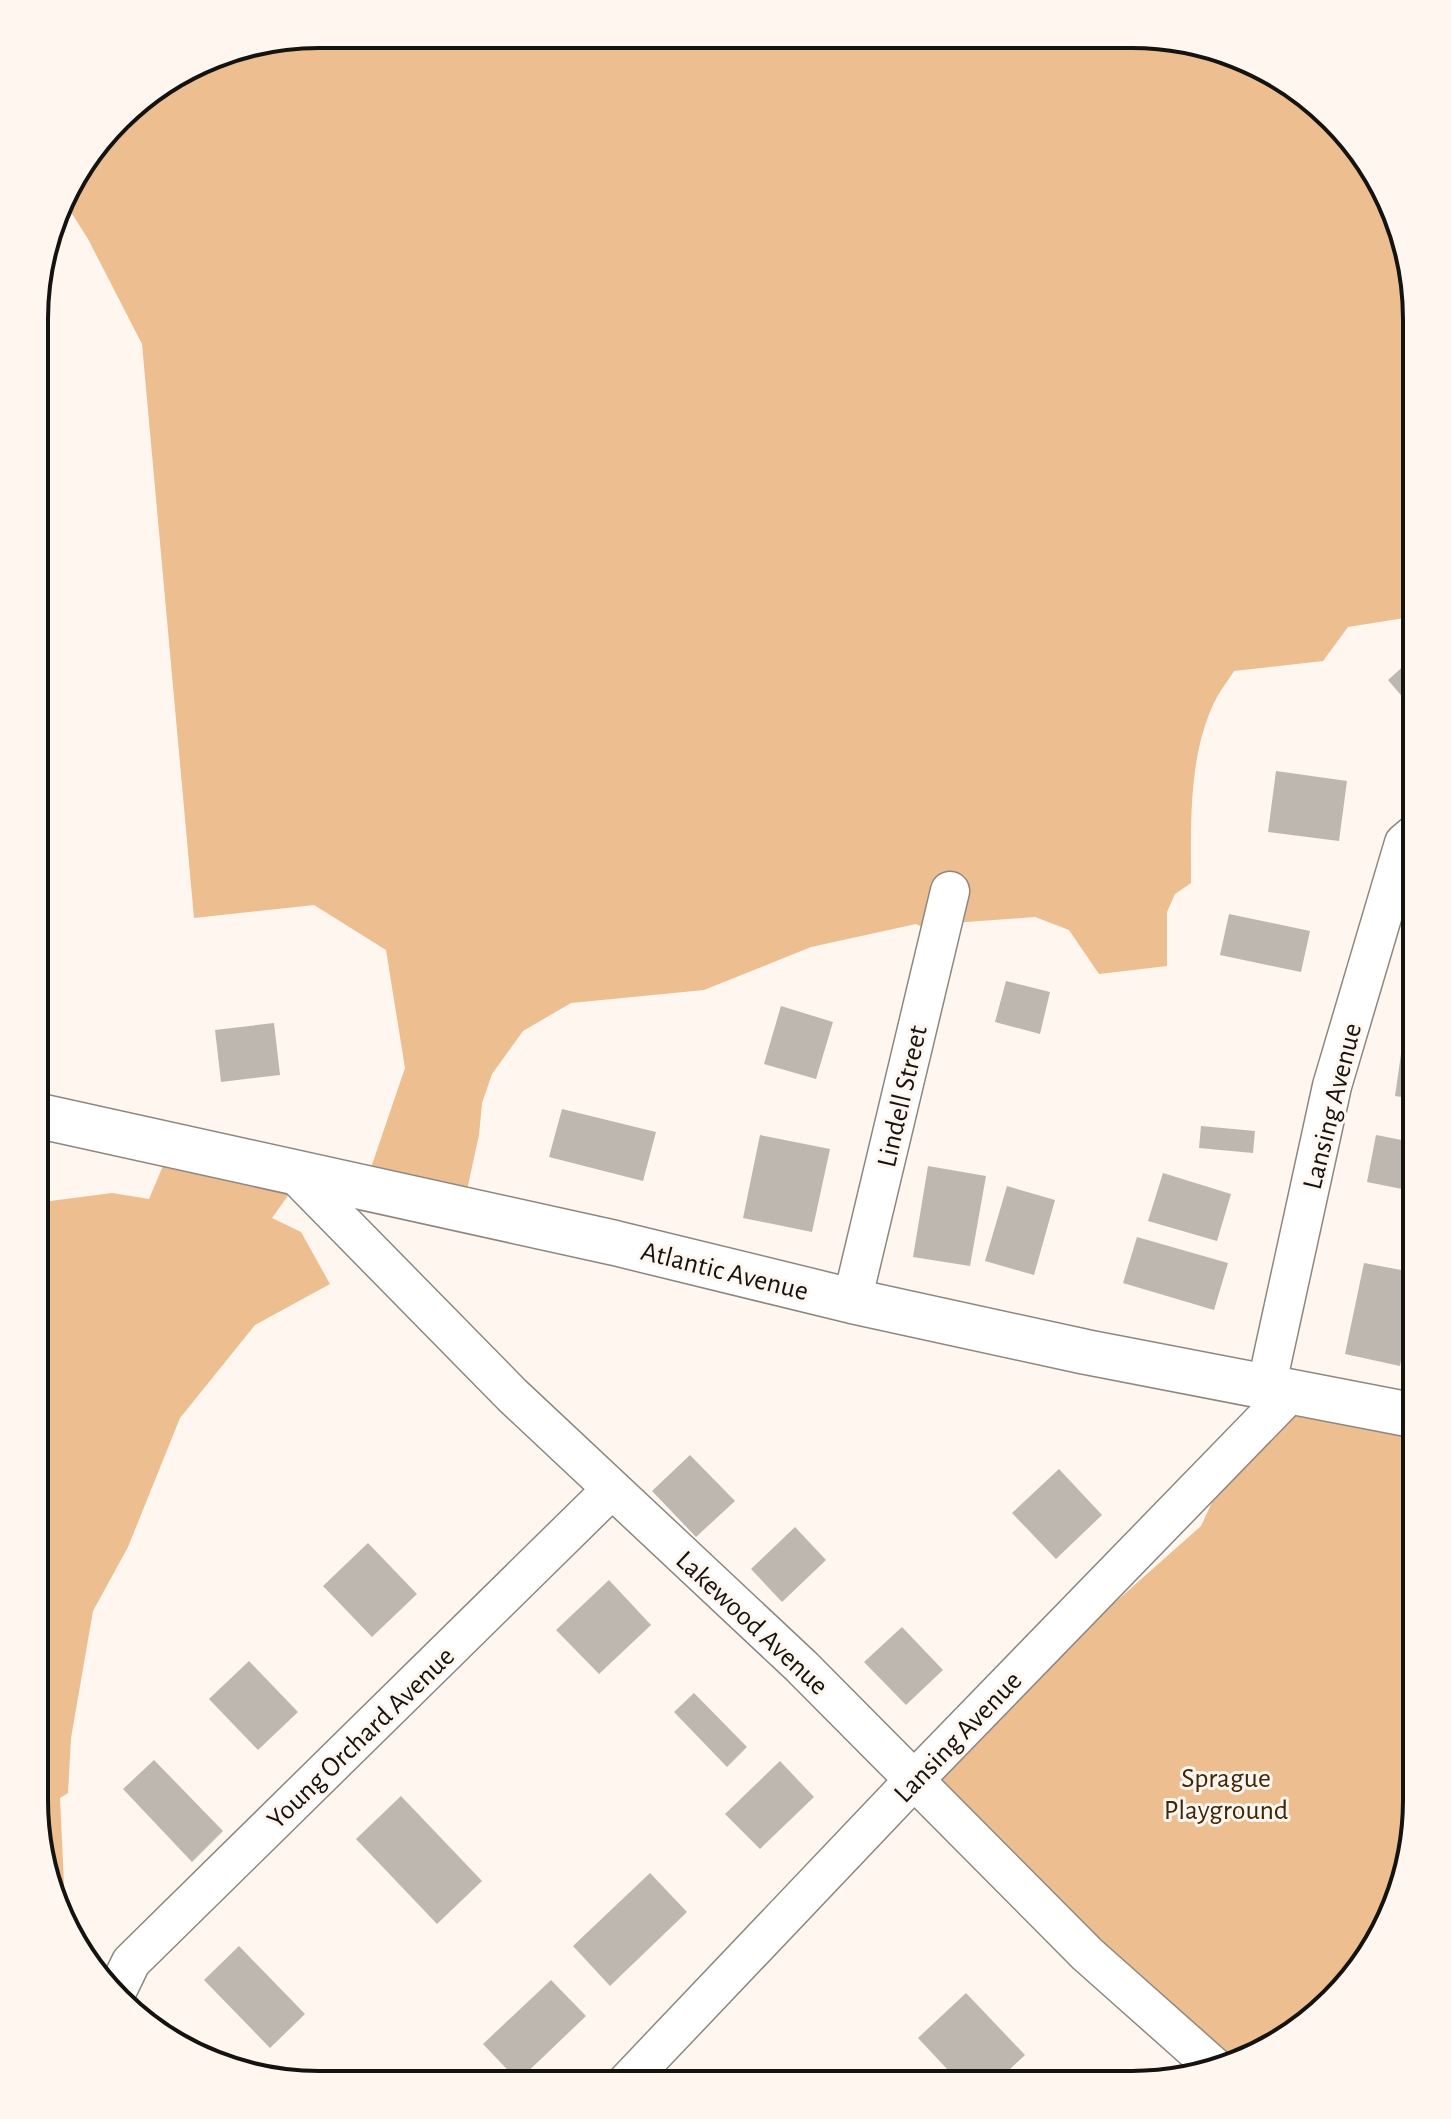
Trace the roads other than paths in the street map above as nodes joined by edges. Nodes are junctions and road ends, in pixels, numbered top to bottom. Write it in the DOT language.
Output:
graph roads {
  1 [pos="1403,848"];
  2 [pos="950,891"];
  3 [pos="48,1118"];
  4 [pos="296,1175"];
  5 [pos="852,1301"];
  6 [pos="1279,1390"];
  7 [pos="1402,1413"];
  8 [pos="612,1489"];
  9 [pos="914,1780"];
  10 [pos="120,1984"];
  11 [pos="1207,2060"];
  12 [pos="637,2071"];
  1 -- 6 [label="street, Lansing Avenue"];
  2 -- 5 [label="street, Lindell Street"];
  3 -- 4 [label="street, Atlantic Avenue"];
  4 -- 5 [label="street, Atlantic Avenue"];
  4 -- 8 [label="street, Lakewood Avenue"];
  5 -- 6 [label="street, Atlantic Avenue"];
  6 -- 7 [label="street, Atlantic Avenue"];
  6 -- 9 [label="street, Lansing Avenue"];
  8 -- 9 [label="street, Lakewood Avenue"];
  8 -- 10 [label="street, Young Orchard Avenue"];
  9 -- 11 [label="street, Lakewood Avenue"];
  9 -- 12 [label="street, Lansing Avenue"];
}
